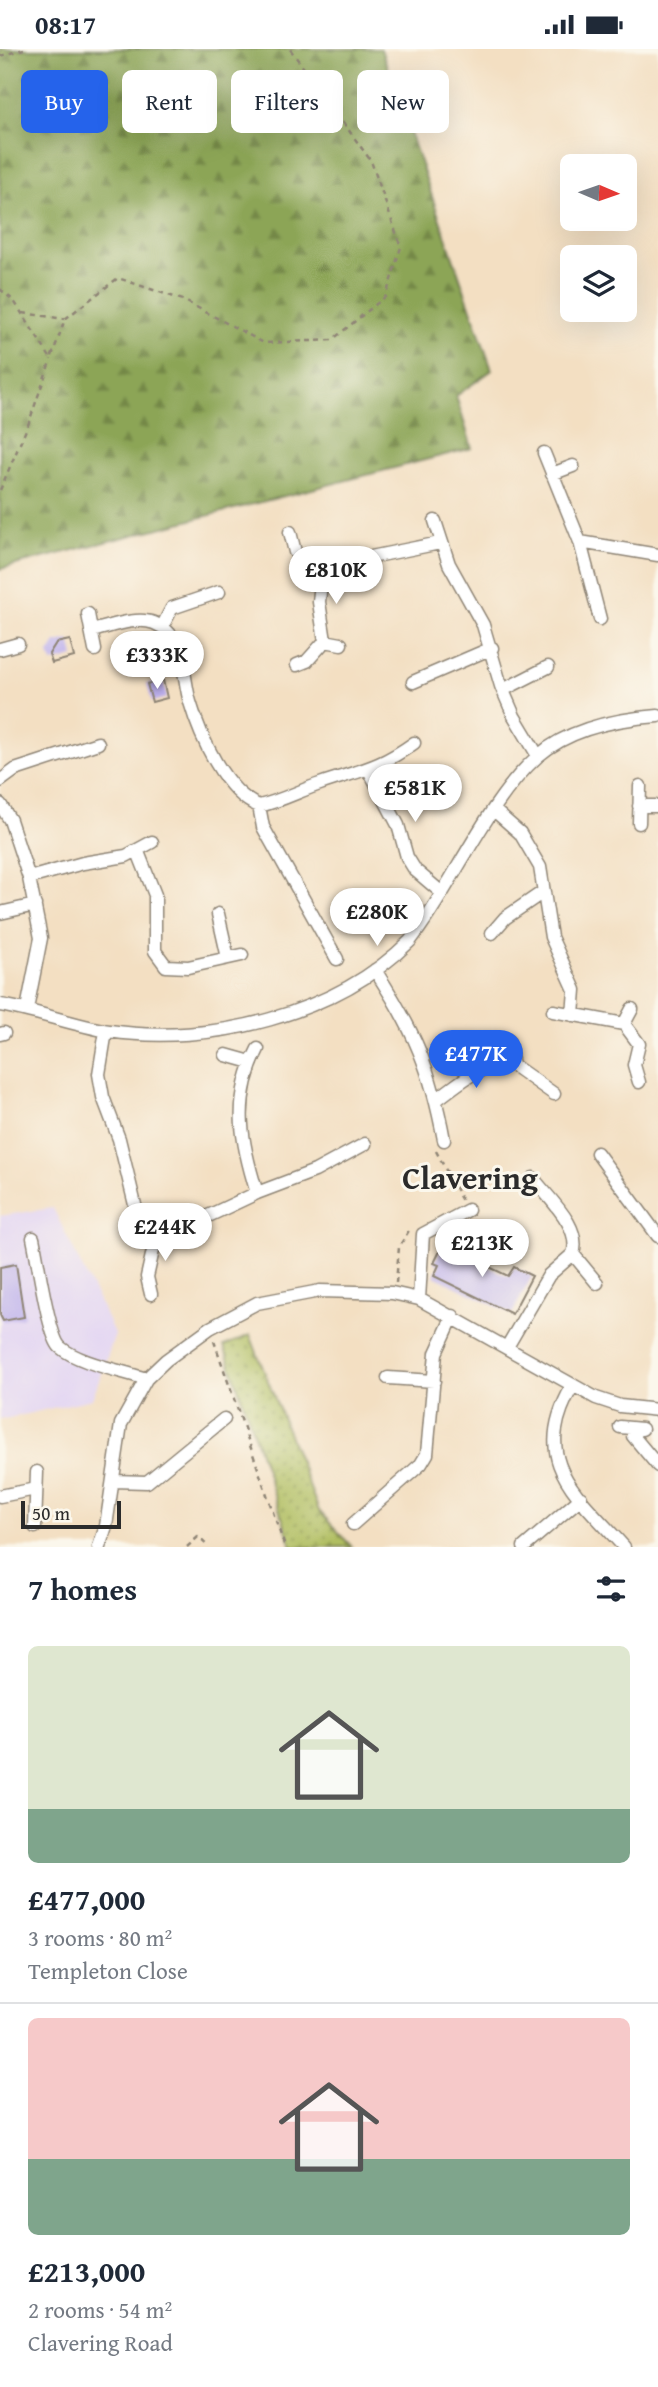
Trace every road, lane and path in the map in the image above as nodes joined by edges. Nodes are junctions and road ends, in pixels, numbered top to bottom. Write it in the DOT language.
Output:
graph roads {
  1 [pos="24,49"];
  2 [pos="290,49"];
  3 [pos="0,55"];
  4 [pos="0,289"];
  5 [pos="22,313"];
  6 [pos="65,319"];
  7 [pos="51,359"];
  8 [pos="544,453"];
  9 [pos="572,466"];
  10 [pos="552,474"];
  11 [pos="0,490"];
  12 [pos="435,521"];
  13 [pos="290,532"];
  14 [pos="580,542"];
  15 [pos="440,543"];
  16 [pos="658,555"];
  17 [pos="322,572"];
  18 [pos="219,592"];
  19 [pos="88,614"];
  20 [pos="600,619"];
  21 [pos="162,627"];
  22 [pos="91,631"];
  23 [pos="325,641"];
  24 [pos="18,644"];
  25 [pos="341,645"];
  26 [pos="492,648"];
  27 [pos="0,649"];
  28 [pos="95,650"];
  29 [pos="297,665"];
  30 [pos="548,667"];
  31 [pos="413,682"];
  32 [pos="503,690"];
  33 [pos="658,716"];
  34 [pos="98,743"];
  35 [pos="414,743"];
  36 [pos="538,756"];
  37 [pos="369,770"];
  38 [pos="0,781"];
  39 [pos="640,786"];
  40 [pos="0,804"];
  41 [pos="259,806"];
  42 [pos="639,806"];
  43 [pos="658,806"];
  44 [pos="495,811"];
  45 [pos="639,823"];
  46 [pos="152,842"];
  47 [pos="138,852"];
  48 [pos="29,879"];
  49 [pos="543,892"];
  50 [pos="442,893"];
  51 [pos="35,905"];
  52 [pos="0,913"];
  53 [pos="218,914"];
  54 [pos="492,933"];
  55 [pos="337,959"];
  56 [pos="375,970"];
  57 [pos="0,1005"];
  58 [pos="27,1009"];
  59 [pos="632,1009"];
  60 [pos="554,1011"];
  61 [pos="573,1015"];
  62 [pos="624,1024"];
  63 [pos="106,1031"];
  64 [pos="508,1040"];
  65 [pos="258,1049"];
  66 [pos="226,1055"];
  67 [pos="251,1062"];
  68 [pos="513,1065"];
  69 [pos="639,1082"];
  70 [pos="554,1094"];
  71 [pos="436,1100"];
  72 [pos="444,1140"];
  73 [pos="365,1145"];
  74 [pos="597,1153"];
  75 [pos="533,1178"];
  76 [pos="257,1193"];
  77 [pos="468,1210"];
  78 [pos="157,1233"];
  79 [pos="658,1236"];
  80 [pos="33,1238"];
  81 [pos="573,1255"];
  82 [pos="597,1283"];
  83 [pos="151,1294"];
  84 [pos="419,1299"];
  85 [pos="453,1316"];
  86 [pos="210,1328"];
  87 [pos="507,1347"];
  88 [pos="388,1378"];
  89 [pos="146,1380"];
  90 [pos="434,1381"];
  91 [pos="572,1387"];
  92 [pos="658,1410"];
  93 [pos="224,1419"];
  94 [pos="632,1428"];
  95 [pos="658,1465"];
  96 [pos="37,1472"];
  97 [pos="113,1481"];
  98 [pos="36,1489"];
  99 [pos="0,1496"];
  100 [pos="581,1499"];
  101 [pos="353,1524"];
  102 [pos="35,1527"];
  103 [pos="99,1547"];
  104 [pos="187,1547"];
  105 [pos="209,1547"];
  106 [pos="285,1547"];
  107 [pos="524,1547"];
  108 [pos="624,1547"];
  1 -- 3 [label="path"];
  2 -- 6 [label="path"];
  4 -- 5 [label="path"];
  5 -- 6 [label="path"];
  5 -- 7 [label="path"];
  6 -- 7 [label="path"];
  7 -- 11 [label="path"];
  8 -- 10 [label="street"];
  9 -- 10 [label="street"];
  10 -- 14 [label="street"];
  12 -- 15 [label="street"];
  13 -- 17 [label="street"];
  14 -- 16 [label="street"];
  14 -- 20 [label="street"];
  15 -- 17 [label="street"];
  15 -- 26 [label="street"];
  17 -- 23 [label="street"];
  18 -- 21 [label="street"];
  19 -- 22 [label="street"];
  21 -- 22 [label="street"];
  21 -- 41 [label="street"];
  22 -- 28 [label="street"];
  23 -- 25 [label="street"];
  23 -- 29 [label="street"];
  24 -- 27 [label="street"];
  26 -- 31 [label="street"];
  26 -- 32 [label="street"];
  30 -- 32 [label="street"];
  32 -- 36 [label="street"];
  33 -- 36 [label="street"];
  34 -- 38 [label="street"];
  35 -- 37 [label="street"];
  36 -- 44 [label="street"];
  37 -- 41 [label="street"];
  37 -- 50 [label="street"];
  39 -- 42 [label="street"];
  40 -- 48 [label="street"];
  41 -- 55 [label="street"];
  42 -- 43 [label="street"];
  42 -- 45 [label="street"];
  44 -- 49 [label="street"];
  44 -- 50 [label="street"];
  46 -- 47 [label="street"];
  47 -- 48 [label="street"];
  47 -- 53 [label="street"];
  48 -- 51 [label="street"];
  49 -- 54 [label="street"];
  49 -- 61 [label="street"];
  50 -- 56 [label="street"];
  51 -- 52 [label="street"];
  51 -- 58 [label="street"];
  56 -- 63 [label="street"];
  56 -- 71 [label="street"];
  57 -- 58 [label="street"];
  58 -- 63 [label="street"];
  59 -- 62 [label="street"];
  60 -- 61 [label="street"];
  61 -- 62 [label="street"];
  62 -- 69 [label="street"];
  63 -- 78 [label="street"];
  64 -- 68 [label="street"];
  65 -- 67 [label="street"];
  66 -- 67 [label="street"];
  67 -- 76 [label="street"];
  68 -- 70 [label="street"];
  68 -- 71 [label="street"];
  71 -- 72 [label="street"];
  73 -- 76 [label="street"];
  74 -- 79 [label="street"];
  75 -- 81 [label="street"];
  76 -- 78 [label="street"];
  77 -- 84 [label="street"];
  78 -- 83 [label="street"];
  80 -- 89 [label="street"];
  81 -- 82 [label="street"];
  81 -- 87 [label="street"];
  84 -- 85 [label="street"];
  84 -- 86 [label="street"];
  85 -- 87 [label="street"];
  85 -- 90 [label="street"];
  86 -- 89 [label="street"];
  86 -- 106 [label="path"];
  87 -- 91 [label="street"];
  88 -- 90 [label="street"];
  89 -- 97 [label="street"];
  90 -- 101 [label="street"];
  91 -- 92 [label="street"];
  91 -- 100 [label="street"];
  93 -- 97 [label="street"];
  94 -- 95 [label="street"];
  96 -- 98 [label="street"];
  97 -- 103 [label="street"];
  98 -- 99 [label="street"];
  98 -- 102 [label="street"];
  100 -- 107 [label="street"];
  100 -- 108 [label="street"];
  104 -- 105 [label="path"];
}
